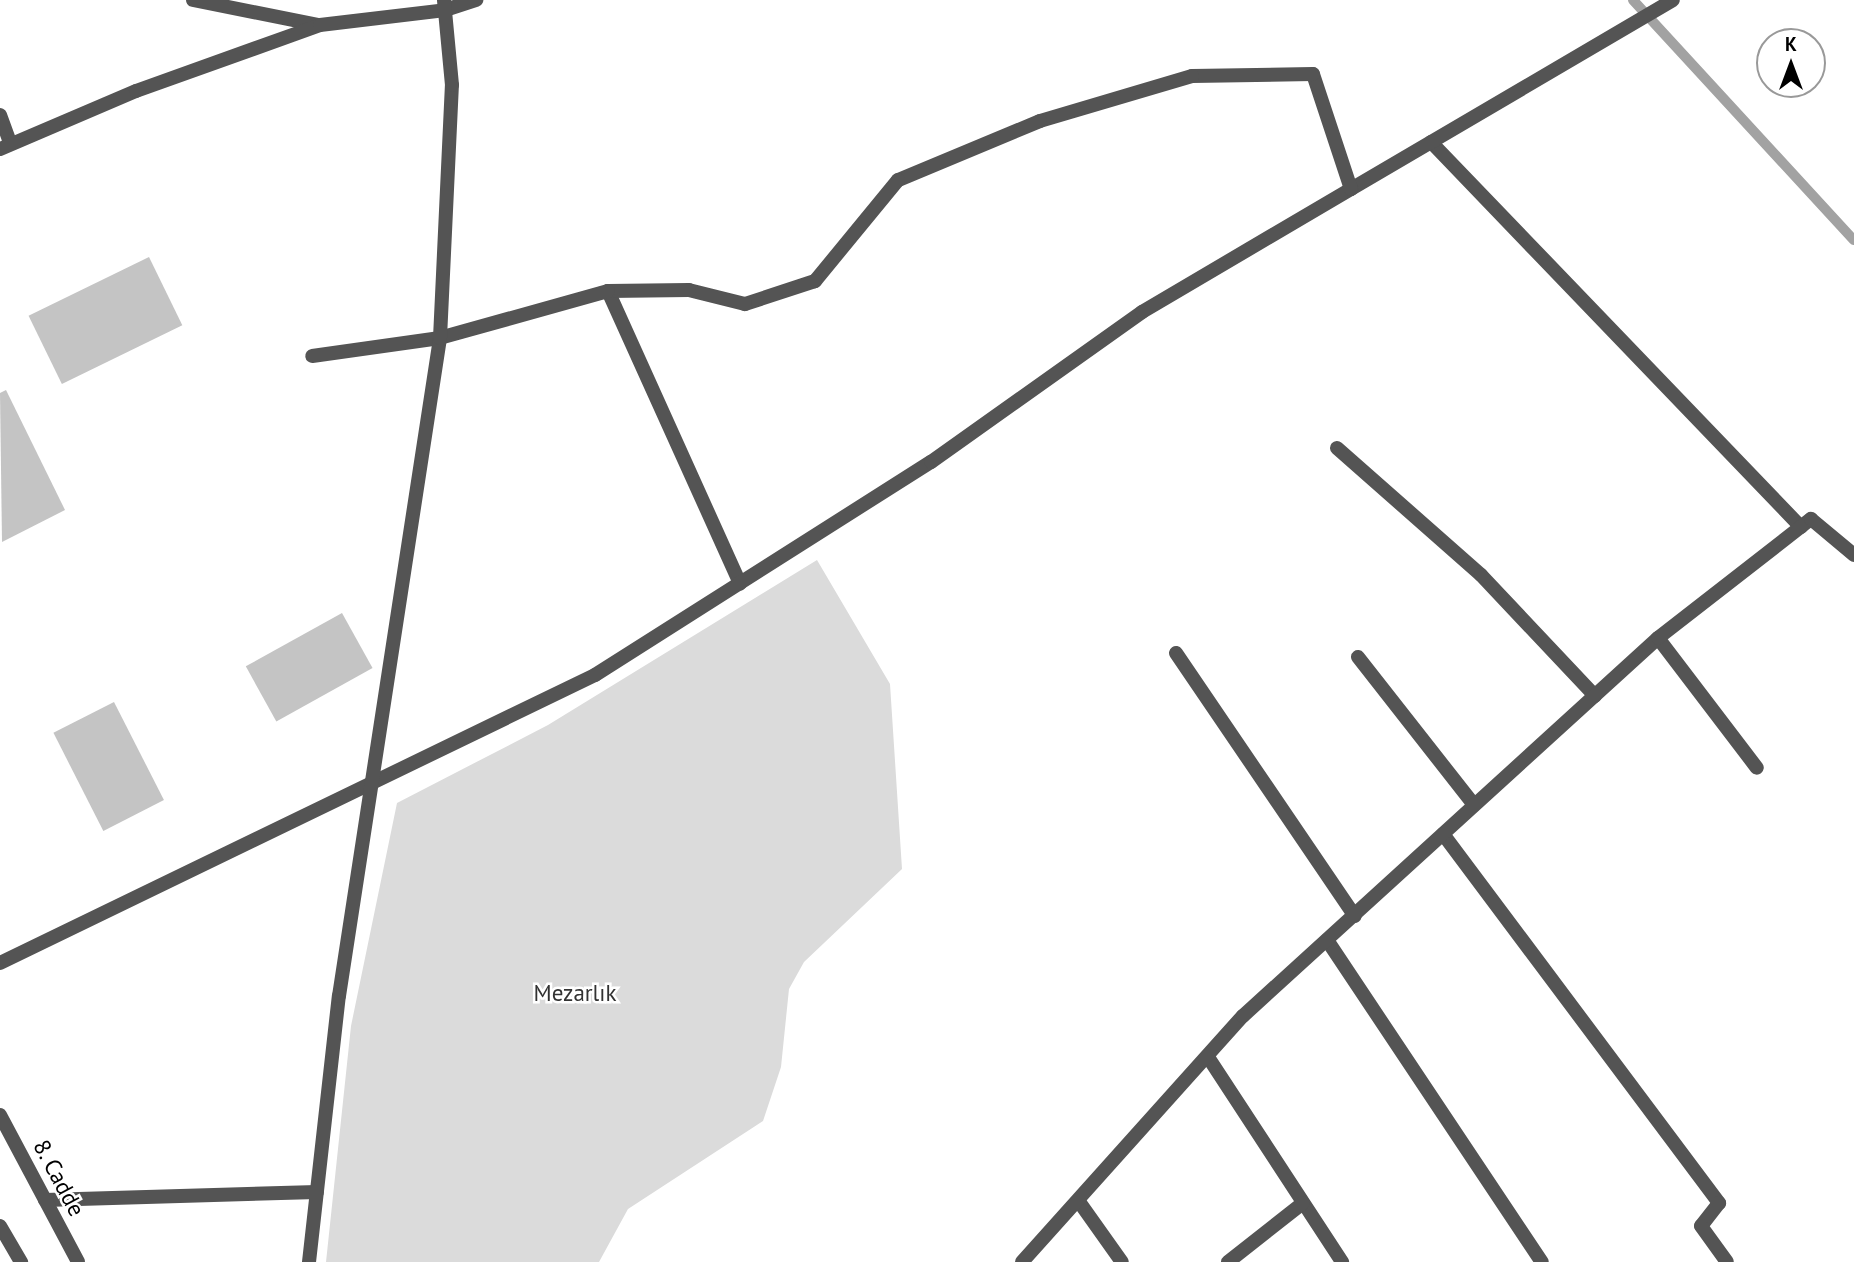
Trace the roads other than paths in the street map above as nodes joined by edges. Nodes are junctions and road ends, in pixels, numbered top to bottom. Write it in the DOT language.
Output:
graph roads {
  1 [pos="193,0"];
  2 [pos="476,0"];
  3 [pos="1671,1"];
  4 [pos="444,5"];
  5 [pos="320,25"];
  6 [pos="0,115"];
  7 [pos="1431,142"];
  8 [pos="5,146"];
  9 [pos="1351,189"];
  10 [pos="608,291"];
  11 [pos="440,338"];
  12 [pos="312,356"];
  13 [pos="1337,448"];
  14 [pos="1801,527"];
  15 [pos="1854,555"];
  16 [pos="740,584"];
  17 [pos="1658,638"];
  18 [pos="1175,653"];
  19 [pos="1358,657"];
  20 [pos="1595,696"];
  21 [pos="1757,768"];
  22 [pos="370,782"];
  23 [pos="1475,805"];
  24 [pos="1443,834"];
  25 [pos="1355,916"];
  26 [pos="1327,940"];
  27 [pos="0,963"];
  28 [pos="1208,1057"];
  29 [pos="0,1115"];
  30 [pos="317,1192"];
  31 [pos="45,1200"];
  32 [pos="1080,1203"];
  33 [pos="1303,1203"];
  34 [pos="2,1233"];
  35 [pos="21,1262"];
  36 [pos="78,1262"];
  37 [pos="309,1262"];
  38 [pos="1022,1262"];
  39 [pos="1122,1262"];
  40 [pos="1228,1262"];
  41 [pos="1342,1262"];
  42 [pos="1542,1262"];
  43 [pos="1727,1262"];
  1 -- 5 [label="street"];
  2 -- 4 [label="street"];
  3 -- 7 [label="street"];
  4 -- 5 [label="street"];
  4 -- 11 [label="street"];
  5 -- 8 [label="street"];
  6 -- 8 [label="street"];
  7 -- 9 [label="street"];
  7 -- 14 [label="street"];
  9 -- 10 [label="street"];
  9 -- 16 [label="street"];
  10 -- 11 [label="street"];
  10 -- 16 [label="street"];
  11 -- 12 [label="street"];
  11 -- 22 [label="street"];
  13 -- 20 [label="street"];
  14 -- 15 [label="street"];
  14 -- 17 [label="street"];
  16 -- 22 [label="street"];
  17 -- 20 [label="street"];
  17 -- 21 [label="street"];
  18 -- 25 [label="street"];
  19 -- 23 [label="street"];
  20 -- 23 [label="street"];
  22 -- 27 [label="street"];
  22 -- 30 [label="street"];
  23 -- 24 [label="street"];
  24 -- 25 [label="street"];
  24 -- 43 [label="street"];
  25 -- 26 [label="street"];
  26 -- 28 [label="street"];
  26 -- 42 [label="street"];
  28 -- 32 [label="street"];
  28 -- 33 [label="street"];
  29 -- 31 [label="street, 8. Cadde"];
  30 -- 31 [label="street"];
  30 -- 37 [label="street"];
  31 -- 36 [label="street, 8. Cadde"];
  32 -- 38 [label="street"];
  32 -- 39 [label="street"];
  33 -- 40 [label="street"];
  33 -- 41 [label="street"];
  34 -- 35 [label="street"];
}
